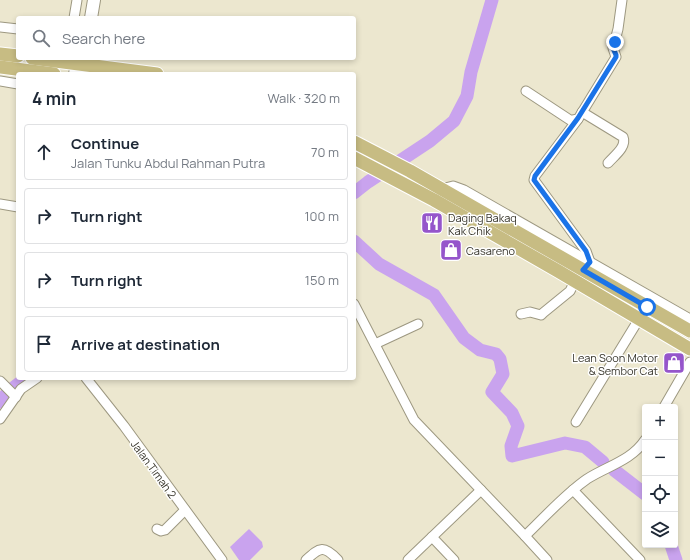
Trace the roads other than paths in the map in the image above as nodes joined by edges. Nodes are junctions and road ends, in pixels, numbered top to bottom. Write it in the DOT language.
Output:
graph roads {
  1 [pos="78,0"];
  2 [pos="94,0"];
  3 [pos="622,0"];
  4 [pos="74,16"];
  5 [pos="91,16"];
  6 [pos="0,27"];
  7 [pos="16,29"];
  8 [pos="0,54"];
  9 [pos="16,56"];
  10 [pos="47,60"];
  11 [pos="102,60"];
  12 [pos="0,67"];
  13 [pos="82,67"];
  14 [pos="113,68"];
  15 [pos="39,72"];
  16 [pos="142,72"];
  17 [pos="0,81"];
  18 [pos="16,84"];
  19 [pos="526,91"];
  20 [pos="580,115"];
  21 [pos="356,143"];
  22 [pos="356,159"];
  23 [pos="608,163"];
  24 [pos="0,204"];
  25 [pos="16,207"];
  26 [pos="586,266"];
  27 [pos="575,281"];
  28 [pos="356,308"];
  29 [pos="521,314"];
  30 [pos="639,319"];
  31 [pos="690,319"];
  32 [pos="418,324"];
  33 [pos="690,331"];
  34 [pos="375,344"];
  35 [pos="690,349"];
  36 [pos="690,362"];
  37 [pos="34,380"];
  38 [pos="88,380"];
  39 [pos="0,381"];
  40 [pos="12,393"];
  41 [pos="666,404"];
  42 [pos="0,419"];
  43 [pos="576,422"];
  44 [pos="642,444"];
  45 [pos="481,490"];
  46 [pos="573,490"];
  47 [pos="185,510"];
  48 [pos="157,529"];
  49 [pos="526,536"];
  50 [pos="432,537"];
  51 [pos="222,560"];
  52 [pos="306,560"];
  53 [pos="338,560"];
  54 [pos="408,560"];
  55 [pos="454,560"];
  56 [pos="547,560"];
  57 [pos="640,560"];
  1 -- 4 [label="street"];
  2 -- 5 [label="street"];
  3 -- 20 [label="street"];
  6 -- 7 [label="street"];
  8 -- 9 [label="main road"];
  10 -- 13 [label="main road"];
  11 -- 14 [label="main road"];
  12 -- 15 [label="main road"];
  13 -- 14 [label="main road"];
  14 -- 16 [label="main road"];
  17 -- 18 [label="street"];
  19 -- 20 [label="street"];
  20 -- 23 [label="street"];
  20 -- 26 [label="street"];
  21 -- 26 [label="main road"];
  22 -- 27 [label="main road"];
  24 -- 25 [label="street"];
  26 -- 31 [label="street"];
  26 -- 33 [label="main road"];
  27 -- 29 [label="street"];
  27 -- 30 [label="main road"];
  28 -- 34 [label="street"];
  30 -- 35 [label="main road"];
  30 -- 43 [label="street"];
  32 -- 34 [label="street"];
  34 -- 45 [label="street"];
  36 -- 41 [label="street"];
  37 -- 40 [label="street"];
  38 -- 47 [label="street, Jalan Timah 2"];
  39 -- 40 [label="street"];
  40 -- 42 [label="street"];
  44 -- 46 [label="street"];
  45 -- 49 [label="street"];
  45 -- 50 [label="street"];
  46 -- 49 [label="street"];
  46 -- 57 [label="street"];
  47 -- 48 [label="street"];
  47 -- 51 [label="street, Jalan Timah 2"];
  49 -- 56 [label="street"];
  50 -- 54 [label="street"];
  50 -- 55 [label="street"];
  52 -- 53 [label="street"];
}
